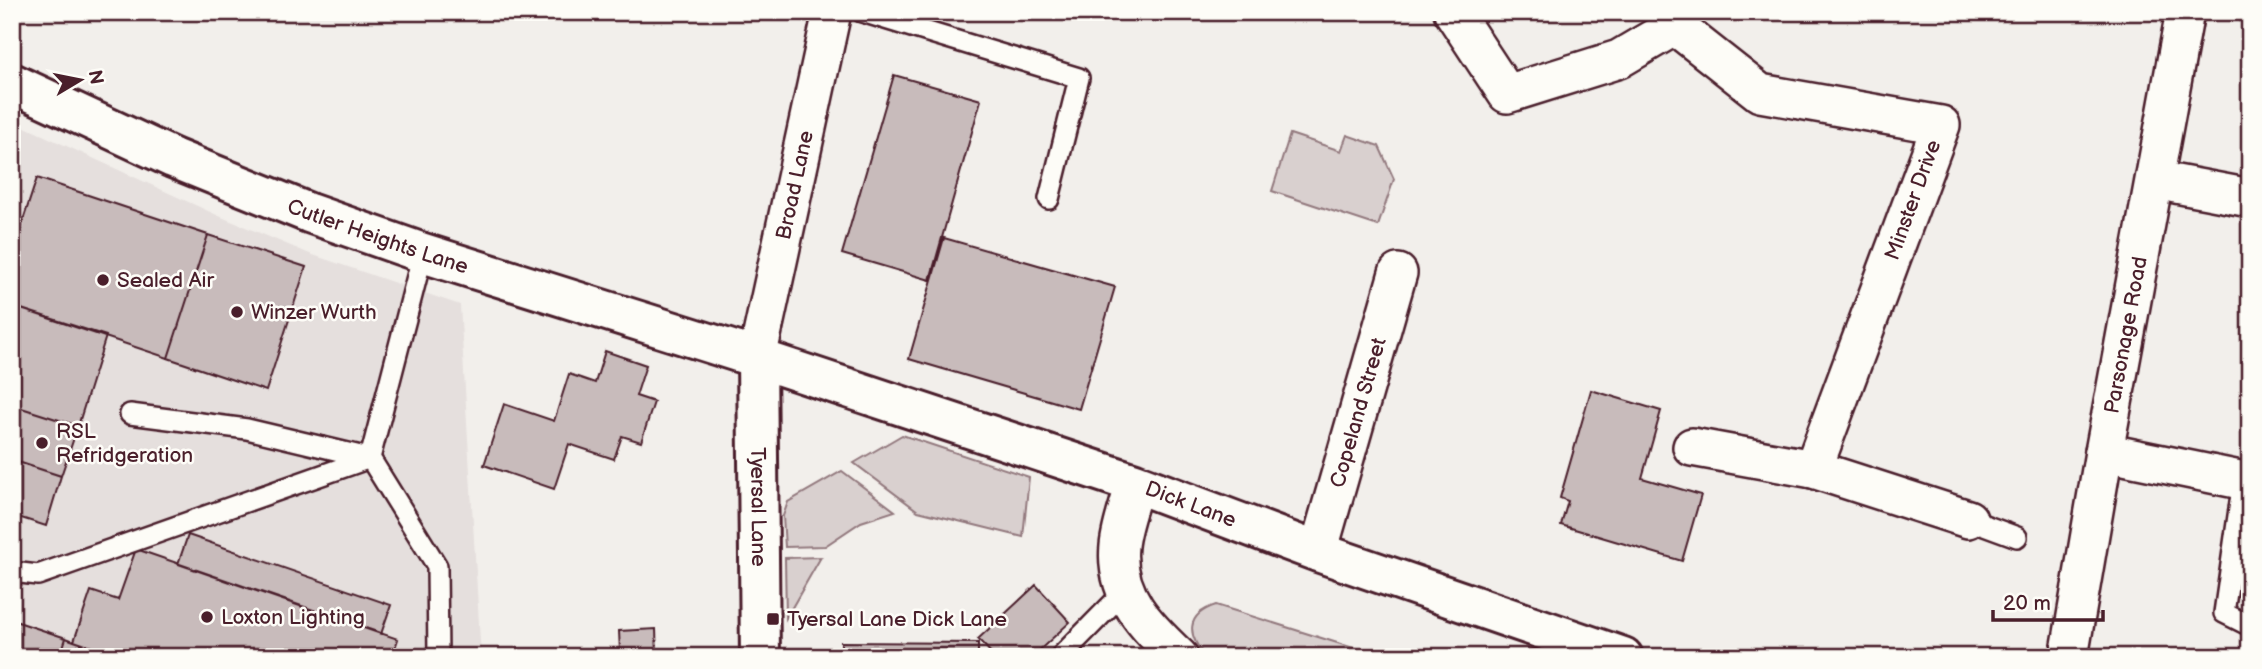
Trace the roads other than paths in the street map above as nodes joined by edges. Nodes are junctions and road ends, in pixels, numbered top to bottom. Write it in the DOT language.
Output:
graph roads {
  1 [pos="832,12"];
  2 [pos="862,12"];
  3 [pos="1452,12"];
  4 [pos="2185,12"];
  5 [pos="1679,19"];
  6 [pos="12,83"];
  7 [pos="2155,180"];
  8 [pos="2250,198"];
  9 [pos="1049,199"];
  10 [pos="423,253"];
  11 [pos="1398,273"];
  12 [pos="757,358"];
  13 [pos="130,414"];
  14 [pos="1692,447"];
  15 [pos="2104,452"];
  16 [pos="370,458"];
  17 [pos="1813,469"];
  18 [pos="2247,482"];
  19 [pos="1135,483"];
  20 [pos="1968,519"];
  21 [pos="2017,537"];
  22 [pos="1318,552"];
  23 [pos="12,572"];
  24 [pos="1125,591"];
  25 [pos="2250,625"];
  26 [pos="438,657"];
  27 [pos="760,657"];
  28 [pos="1060,657"];
  29 [pos="1179,657"];
  30 [pos="1623,657"];
  31 [pos="2069,657"];
  1 -- 12 [label="street, Broad Lane"];
  2 -- 9 [label="lane"];
  3 -- 5 [label="street"];
  4 -- 7 [label="street, Parsonage Road"];
  5 -- 17 [label="street, Minster Drive"];
  6 -- 10 [label="street, Cutler Heights Lane"];
  7 -- 8 [label="street"];
  7 -- 15 [label="street, Parsonage Road"];
  10 -- 12 [label="street, Cutler Heights Lane"];
  10 -- 16 [label="lane"];
  11 -- 22 [label="street, Copeland Street"];
  12 -- 19 [label="street, Dick Lane"];
  12 -- 27 [label="street, Tyersal Lane"];
  13 -- 16 [label="lane"];
  14 -- 17 [label="street"];
  15 -- 18 [label="street"];
  15 -- 31 [label="street, Parsonage Road"];
  16 -- 23 [label="lane"];
  16 -- 26 [label="lane"];
  17 -- 20 [label="street"];
  18 -- 25 [label="lane"];
  19 -- 22 [label="street, Dick Lane"];
  19 -- 24 [label="street"];
  20 -- 21 [label="lane"];
  22 -- 30 [label="street, Dick Lane"];
  24 -- 28 [label="lane"];
  24 -- 29 [label="street"];
}
